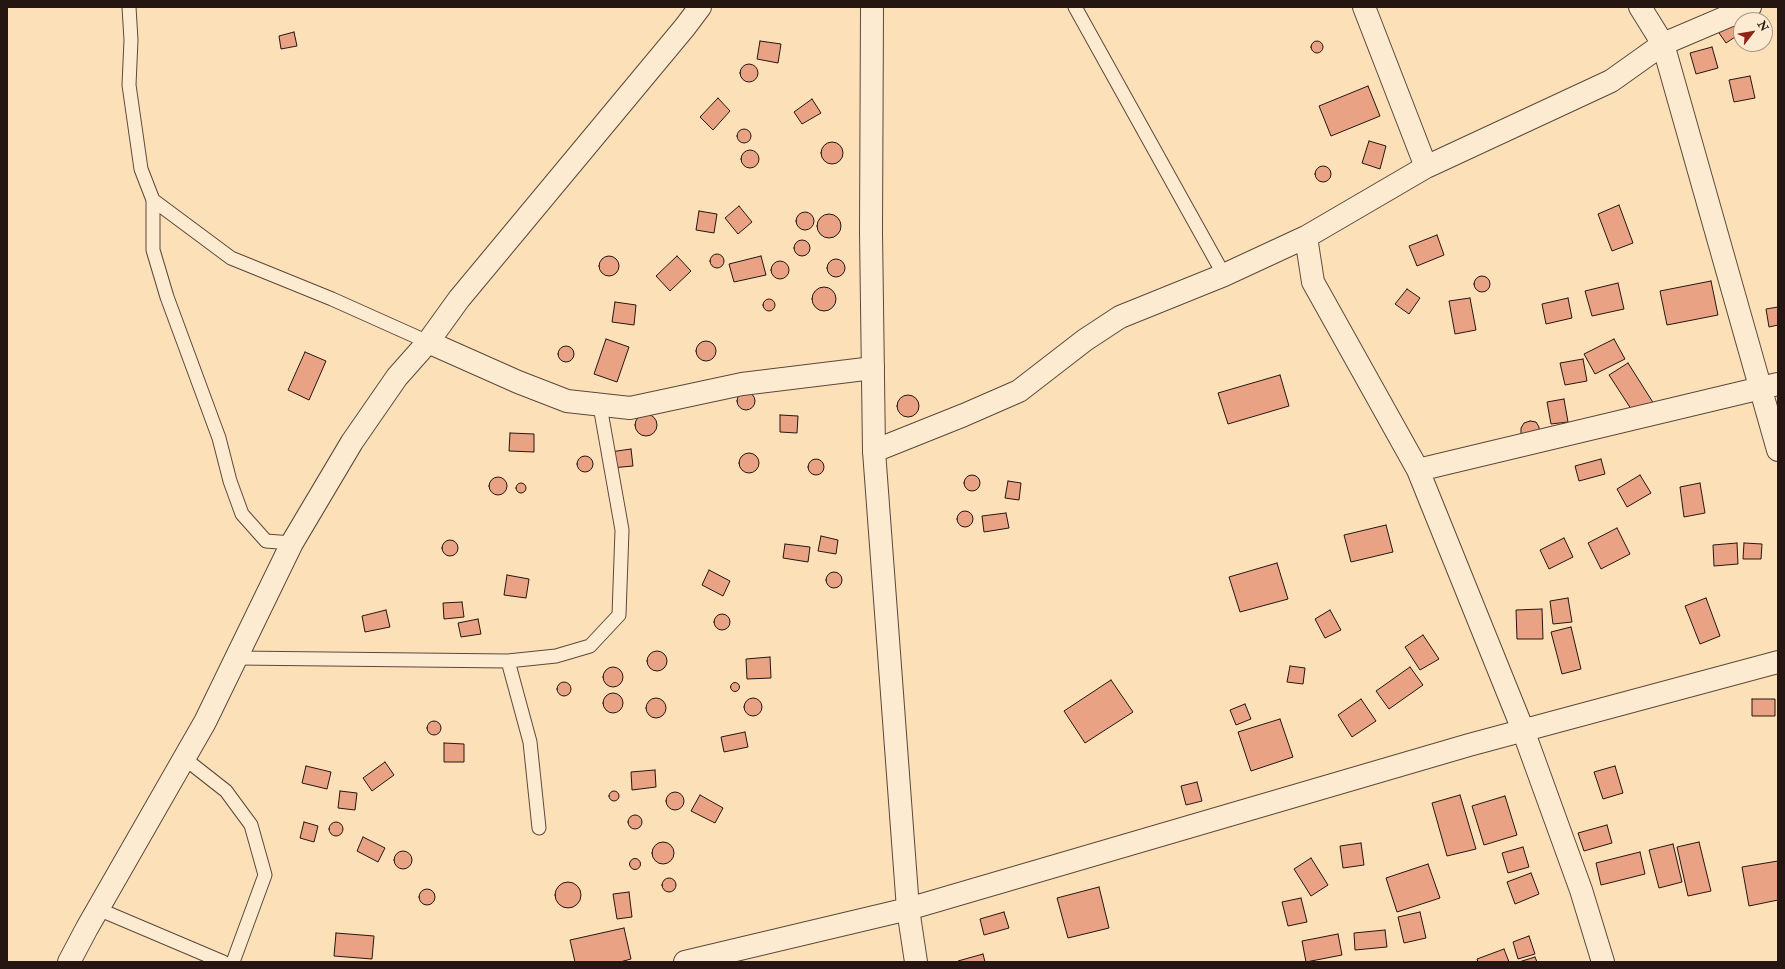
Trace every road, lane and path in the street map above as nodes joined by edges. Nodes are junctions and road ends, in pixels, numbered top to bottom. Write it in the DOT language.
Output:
graph roads {
  1 [pos="129,7"];
  2 [pos="700,7"];
  3 [pos="872,7"];
  4 [pos="1075,7"];
  5 [pos="1364,7"];
  6 [pos="1640,7"];
  7 [pos="1750,7"];
  8 [pos="1663,44"];
  9 [pos="1426,167"];
  10 [pos="153,200"];
  11 [pos="1306,237"];
  12 [pos="1224,275"];
  13 [pos="428,342"];
  14 [pos="873,368"];
  15 [pos="1769,386"];
  16 [pos="600,406"];
  17 [pos="1778,450"];
  18 [pos="874,451"];
  19 [pos="1418,470"];
  20 [pos="292,543"];
  21 [pos="237,658"];
  22 [pos="508,661"];
  23 [pos="1778,662"];
  24 [pos="1523,730"];
  25 [pos="184,758"];
  26 [pos="539,828"];
  27 [pos="98,909"];
  28 [pos="908,909"];
  29 [pos="69,962"];
  30 [pos="223,962"];
  31 [pos="233,962"];
  32 [pos="686,962"];
  33 [pos="916,962"];
  34 [pos="1603,962"];
  1 -- 10 [label="lane"];
  2 -- 13 [label="street"];
  3 -- 14 [label="street"];
  4 -- 12 [label="lane"];
  5 -- 9 [label="street"];
  6 -- 8 [label="street"];
  7 -- 8 [label="street"];
  8 -- 9 [label="street"];
  8 -- 15 [label="street"];
  9 -- 11 [label="street"];
  10 -- 13 [label="lane"];
  10 -- 20 [label="lane"];
  11 -- 12 [label="street"];
  11 -- 19 [label="street"];
  12 -- 18 [label="street"];
  13 -- 16 [label="street"];
  13 -- 20 [label="street"];
  14 -- 16 [label="street"];
  14 -- 18 [label="street"];
  15 -- 17 [label="street"];
  15 -- 19 [label="street"];
  16 -- 22 [label="lane"];
  18 -- 28 [label="street"];
  19 -- 24 [label="street"];
  20 -- 21 [label="street"];
  21 -- 22 [label="lane"];
  21 -- 25 [label="street"];
  22 -- 26 [label="lane"];
  23 -- 24 [label="street"];
  24 -- 28 [label="street"];
  24 -- 34 [label="street"];
  25 -- 27 [label="street"];
  25 -- 31 [label="lane"];
  27 -- 29 [label="street"];
  27 -- 30 [label="lane"];
  28 -- 32 [label="street"];
  28 -- 33 [label="street"];
}
